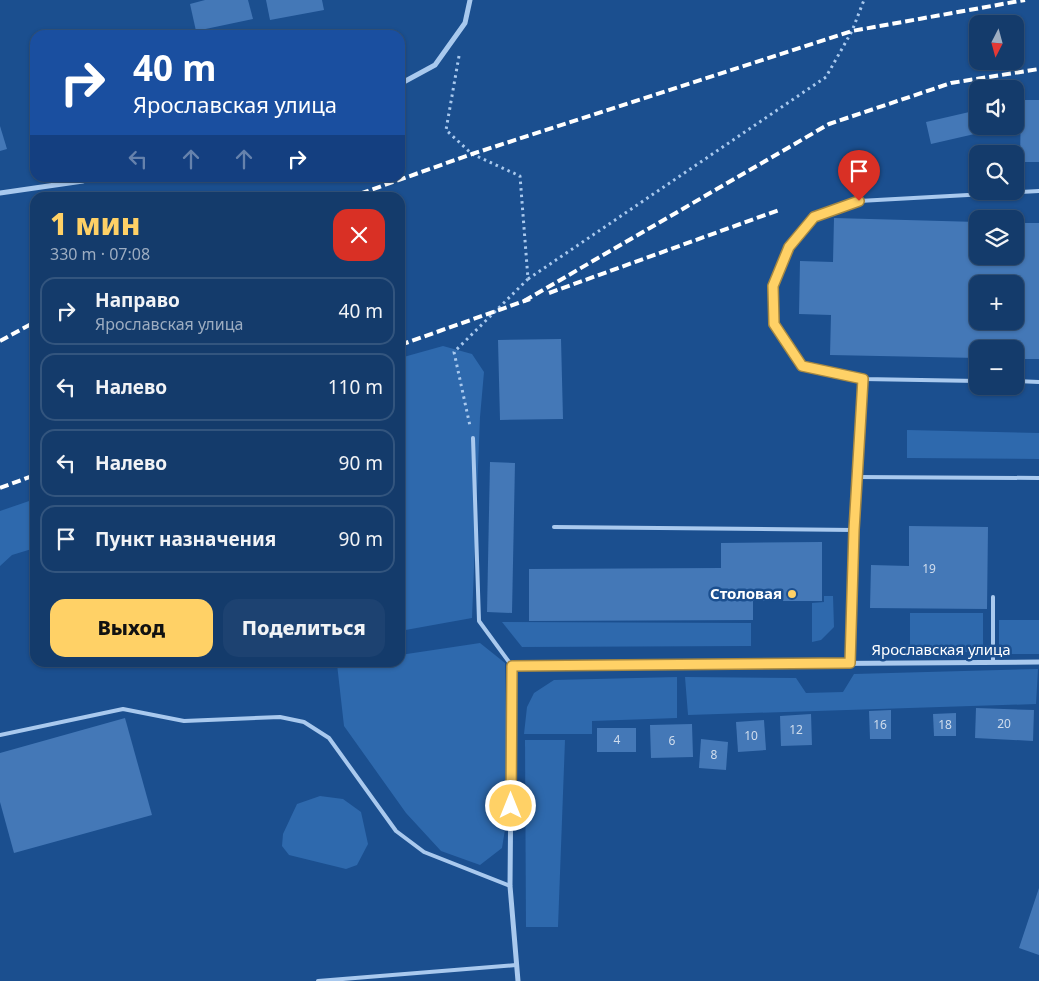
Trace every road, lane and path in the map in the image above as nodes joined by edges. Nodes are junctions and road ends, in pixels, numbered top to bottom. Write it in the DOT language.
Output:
graph roads {
  1 [pos="470,0"];
  2 [pos="864,0"];
  3 [pos="460,52"];
  4 [pos="405,81"];
  5 [pos="76,182"];
  6 [pos="1039,191"];
  7 [pos="0,193"];
  8 [pos="528,279"];
  9 [pos="863,379"];
  10 [pos="969,381"];
  11 [pos="1024,381"];
  12 [pos="1039,382"];
  13 [pos="473,438"];
  14 [pos="857,477"];
  15 [pos="1039,478"];
  16 [pos="554,527"];
  17 [pos="854,530"];
  18 [pos="993,597"];
  19 [pos="993,662"];
  20 [pos="1039,662"];
  21 [pos="850,663"];
  22 [pos="512,666"];
  23 [pos="0,735"];
  24 [pos="510,886"];
  25 [pos="516,965"];
  26 [pos="318,981"];
  27 [pos="518,981"];
  1 -- 4 [label="street"];
  2 -- 8 [label="path"];
  3 -- 8 [label="path"];
  5 -- 7 [label="street"];
  6 -- 9 [label="lane"];
  8 -- 13 [label="path"];
  9 -- 10 [label="lane"];
  9 -- 14 [label="lane"];
  11 -- 12 [label="lane"];
  13 -- 22 [label="lane"];
  14 -- 15 [label="lane"];
  14 -- 17 [label="lane"];
  16 -- 17 [label="lane"];
  17 -- 21 [label="lane"];
  18 -- 19 [label="lane"];
  19 -- 20 [label="street, Ярославская улица"];
  19 -- 21 [label="street, Ярославская улица"];
  21 -- 22 [label="street, Ярославская улица"];
  22 -- 24 [label="street"];
  23 -- 24 [label="lane"];
  24 -- 25 [label="street"];
  25 -- 26 [label="lane"];
  25 -- 27 [label="street"];
}
